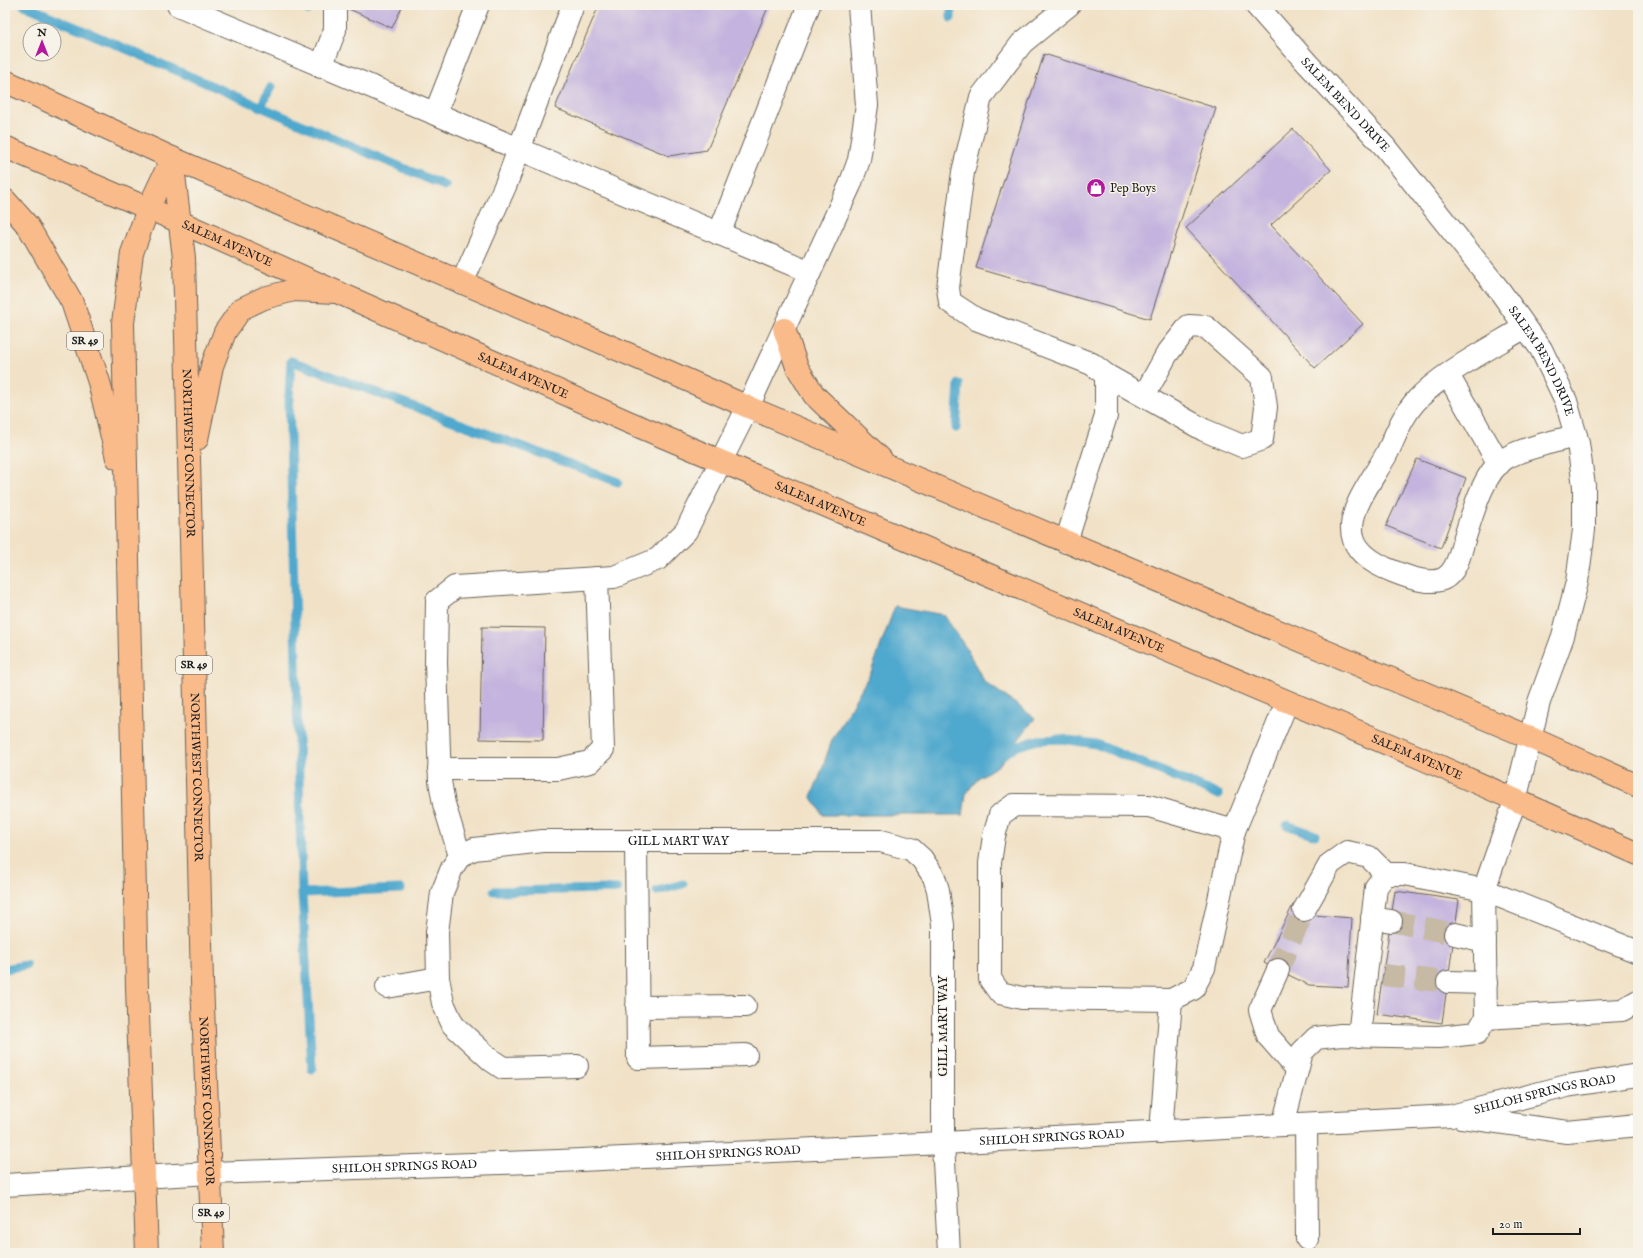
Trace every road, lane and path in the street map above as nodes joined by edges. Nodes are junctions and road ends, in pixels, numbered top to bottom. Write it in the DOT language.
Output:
graph roads {
  1 [pos="178,5"];
  2 [pos="335,5"];
  3 [pos="478,5"];
  4 [pos="573,5"];
  5 [pos="809,5"];
  6 [pos="859,5"];
  7 [pos="1069,5"];
  8 [pos="1256,5"];
  9 [pos="321,67"];
  10 [pos="5,81"];
  11 [pos="435,114"];
  12 [pos="5,147"];
  13 [pos="518,149"];
  14 [pos="172,158"];
  15 [pos="5,200"];
  16 [pos="148,209"];
  17 [pos="180,222"];
  18 [pos="719,234"];
  19 [pos="810,272"];
  20 [pos="462,283"];
  21 [pos="336,292"];
  22 [pos="1525,327"];
  23 [pos="784,328"];
  24 [pos="1106,375"];
  25 [pos="1448,375"];
  26 [pos="1144,396"];
  27 [pos="748,407"];
  28 [pos="1576,436"];
  29 [pos="721,461"];
  30 [pos="1499,464"];
  31 [pos="891,468"];
  32 [pos="189,475"];
  33 [pos="127,499"];
  34 [pos="1066,542"];
  35 [pos="598,578"];
  36 [pos="1287,702"];
  37 [pos="1531,738"];
  38 [pos="440,769"];
  39 [pos="1638,786"];
  40 [pos="1515,801"];
  41 [pos="1234,831"];
  42 [pos="636,841"];
  43 [pos="1635,855"];
  44 [pos="460,856"];
  45 [pos="1386,874"];
  46 [pos="1484,890"];
  47 [pos="1304,910"];
  48 [pos="1455,934"];
  49 [pos="1485,941"];
  50 [pos="1638,952"];
  51 [pos="1278,970"];
  52 [pos="438,978"];
  53 [pos="1448,982"];
  54 [pos="1486,983"];
  55 [pos="387,987"];
  56 [pos="1171,1000"];
  57 [pos="1638,1000"];
  58 [pos="745,1006"];
  59 [pos="637,1007"];
  60 [pos="1486,1018"];
  61 [pos="1359,1036"];
  62 [pos="746,1055"];
  63 [pos="577,1066"];
  64 [pos="1297,1069"];
  65 [pos="1638,1075"];
  66 [pos="1451,1116"];
  67 [pos="1306,1124"];
  68 [pos="1283,1125"];
  69 [pos="1638,1125"];
  70 [pos="1161,1132"];
  71 [pos="943,1143"];
  72 [pos="210,1173"];
  73 [pos="143,1177"];
  74 [pos="5,1185"];
  75 [pos="1307,1240"];
  76 [pos="147,1253"];
  77 [pos="213,1253"];
  78 [pos="948,1253"];
  1 -- 9 [label="street"];
  2 -- 9 [label="street"];
  3 -- 11 [label="street"];
  4 -- 13 [label="street"];
  5 -- 18 [label="street"];
  6 -- 19 [label="street"];
  7 -- 24 [label="street"];
  8 -- 22 [label="street, SALEM BEND DRIVE"];
  9 -- 11 [label="street"];
  10 -- 14 [label="main road"];
  11 -- 13 [label="street"];
  12 -- 16 [label="main road, SALEM AVENUE"];
  13 -- 18 [label="street"];
  13 -- 20 [label="street"];
  14 -- 16 [label="main road"];
  14 -- 17 [label="main road, NORTHWEST CONNECTOR / SR 49"];
  14 -- 20 [label="main road"];
  15 -- 33 [label="main road, SR 49"];
  16 -- 17 [label="main road, SALEM AVENUE"];
  16 -- 33 [label="main road"];
  17 -- 21 [label="main road, SALEM AVENUE"];
  17 -- 32 [label="main road, NORTHWEST CONNECTOR / SR 49"];
  18 -- 19 [label="street"];
  19 -- 23 [label="street"];
  20 -- 27 [label="main road"];
  21 -- 29 [label="main road, SALEM AVENUE"];
  21 -- 32 [label="main road"];
  22 -- 25 [label="street"];
  22 -- 28 [label="street, SALEM BEND DRIVE"];
  23 -- 27 [label="street"];
  23 -- 31 [label="main road"];
  24 -- 26 [label="street"];
  24 -- 34 [label="street"];
  25 -- 30 [label="street"];
  25 -- 30 [label="street"];
  26 -- 26 [label="street"];
  27 -- 29 [label="street"];
  27 -- 31 [label="main road"];
  28 -- 30 [label="street"];
  28 -- 37 [label="street, SALEM BEND DRIVE"];
  29 -- 35 [label="street"];
  29 -- 36 [label="main road, SALEM AVENUE"];
  31 -- 34 [label="main road"];
  32 -- 72 [label="main road, NORTHWEST CONNECTOR / SR 49"];
  33 -- 73 [label="main road, SR 49"];
  34 -- 37 [label="main road"];
  35 -- 38 [label="street"];
  35 -- 38 [label="street"];
  36 -- 40 [label="main road, SALEM AVENUE"];
  36 -- 41 [label="street"];
  37 -- 39 [label="main road"];
  37 -- 40 [label="street, SALEM BEND DRIVE"];
  38 -- 44 [label="street"];
  40 -- 43 [label="main road, SALEM AVENUE"];
  40 -- 46 [label="street, SALEM BEND DRIVE"];
  41 -- 56 [label="street"];
  41 -- 56 [label="street"];
  42 -- 44 [label="street, GILL MART WAY"];
  42 -- 59 [label="street"];
  42 -- 71 [label="street, GILL MART WAY"];
  44 -- 52 [label="street"];
  45 -- 46 [label="street"];
  45 -- 47 [label="street"];
  45 -- 61 [label="street"];
  46 -- 49 [label="street"];
  46 -- 50 [label="street"];
  48 -- 49 [label="street"];
  49 -- 54 [label="street"];
  51 -- 64 [label="street"];
  52 -- 55 [label="street"];
  52 -- 63 [label="street"];
  53 -- 54 [label="street"];
  54 -- 60 [label="street"];
  56 -- 70 [label="street"];
  57 -- 60 [label="street"];
  58 -- 59 [label="street"];
  59 -- 62 [label="street"];
  60 -- 61 [label="street"];
  61 -- 64 [label="street"];
  64 -- 68 [label="street"];
  65 -- 66 [label="street, SHILOH SPRINGS ROAD"];
  66 -- 67 [label="street, SHILOH SPRINGS ROAD"];
  66 -- 69 [label="street, SHILOH SPRINGS ROAD"];
  67 -- 68 [label="street, SHILOH SPRINGS ROAD"];
  67 -- 75 [label="street"];
  68 -- 70 [label="street, SHILOH SPRINGS ROAD"];
  70 -- 71 [label="street, SHILOH SPRINGS ROAD"];
  71 -- 72 [label="street, SHILOH SPRINGS ROAD"];
  71 -- 78 [label="street, GILL MART WAY"];
  72 -- 73 [label="street, SHILOH SPRINGS ROAD"];
  72 -- 77 [label="main road, NORTHWEST CONNECTOR / SR 49"];
  73 -- 74 [label="street, SHILOH SPRINGS ROAD"];
  73 -- 76 [label="main road, SR 49"];
}
